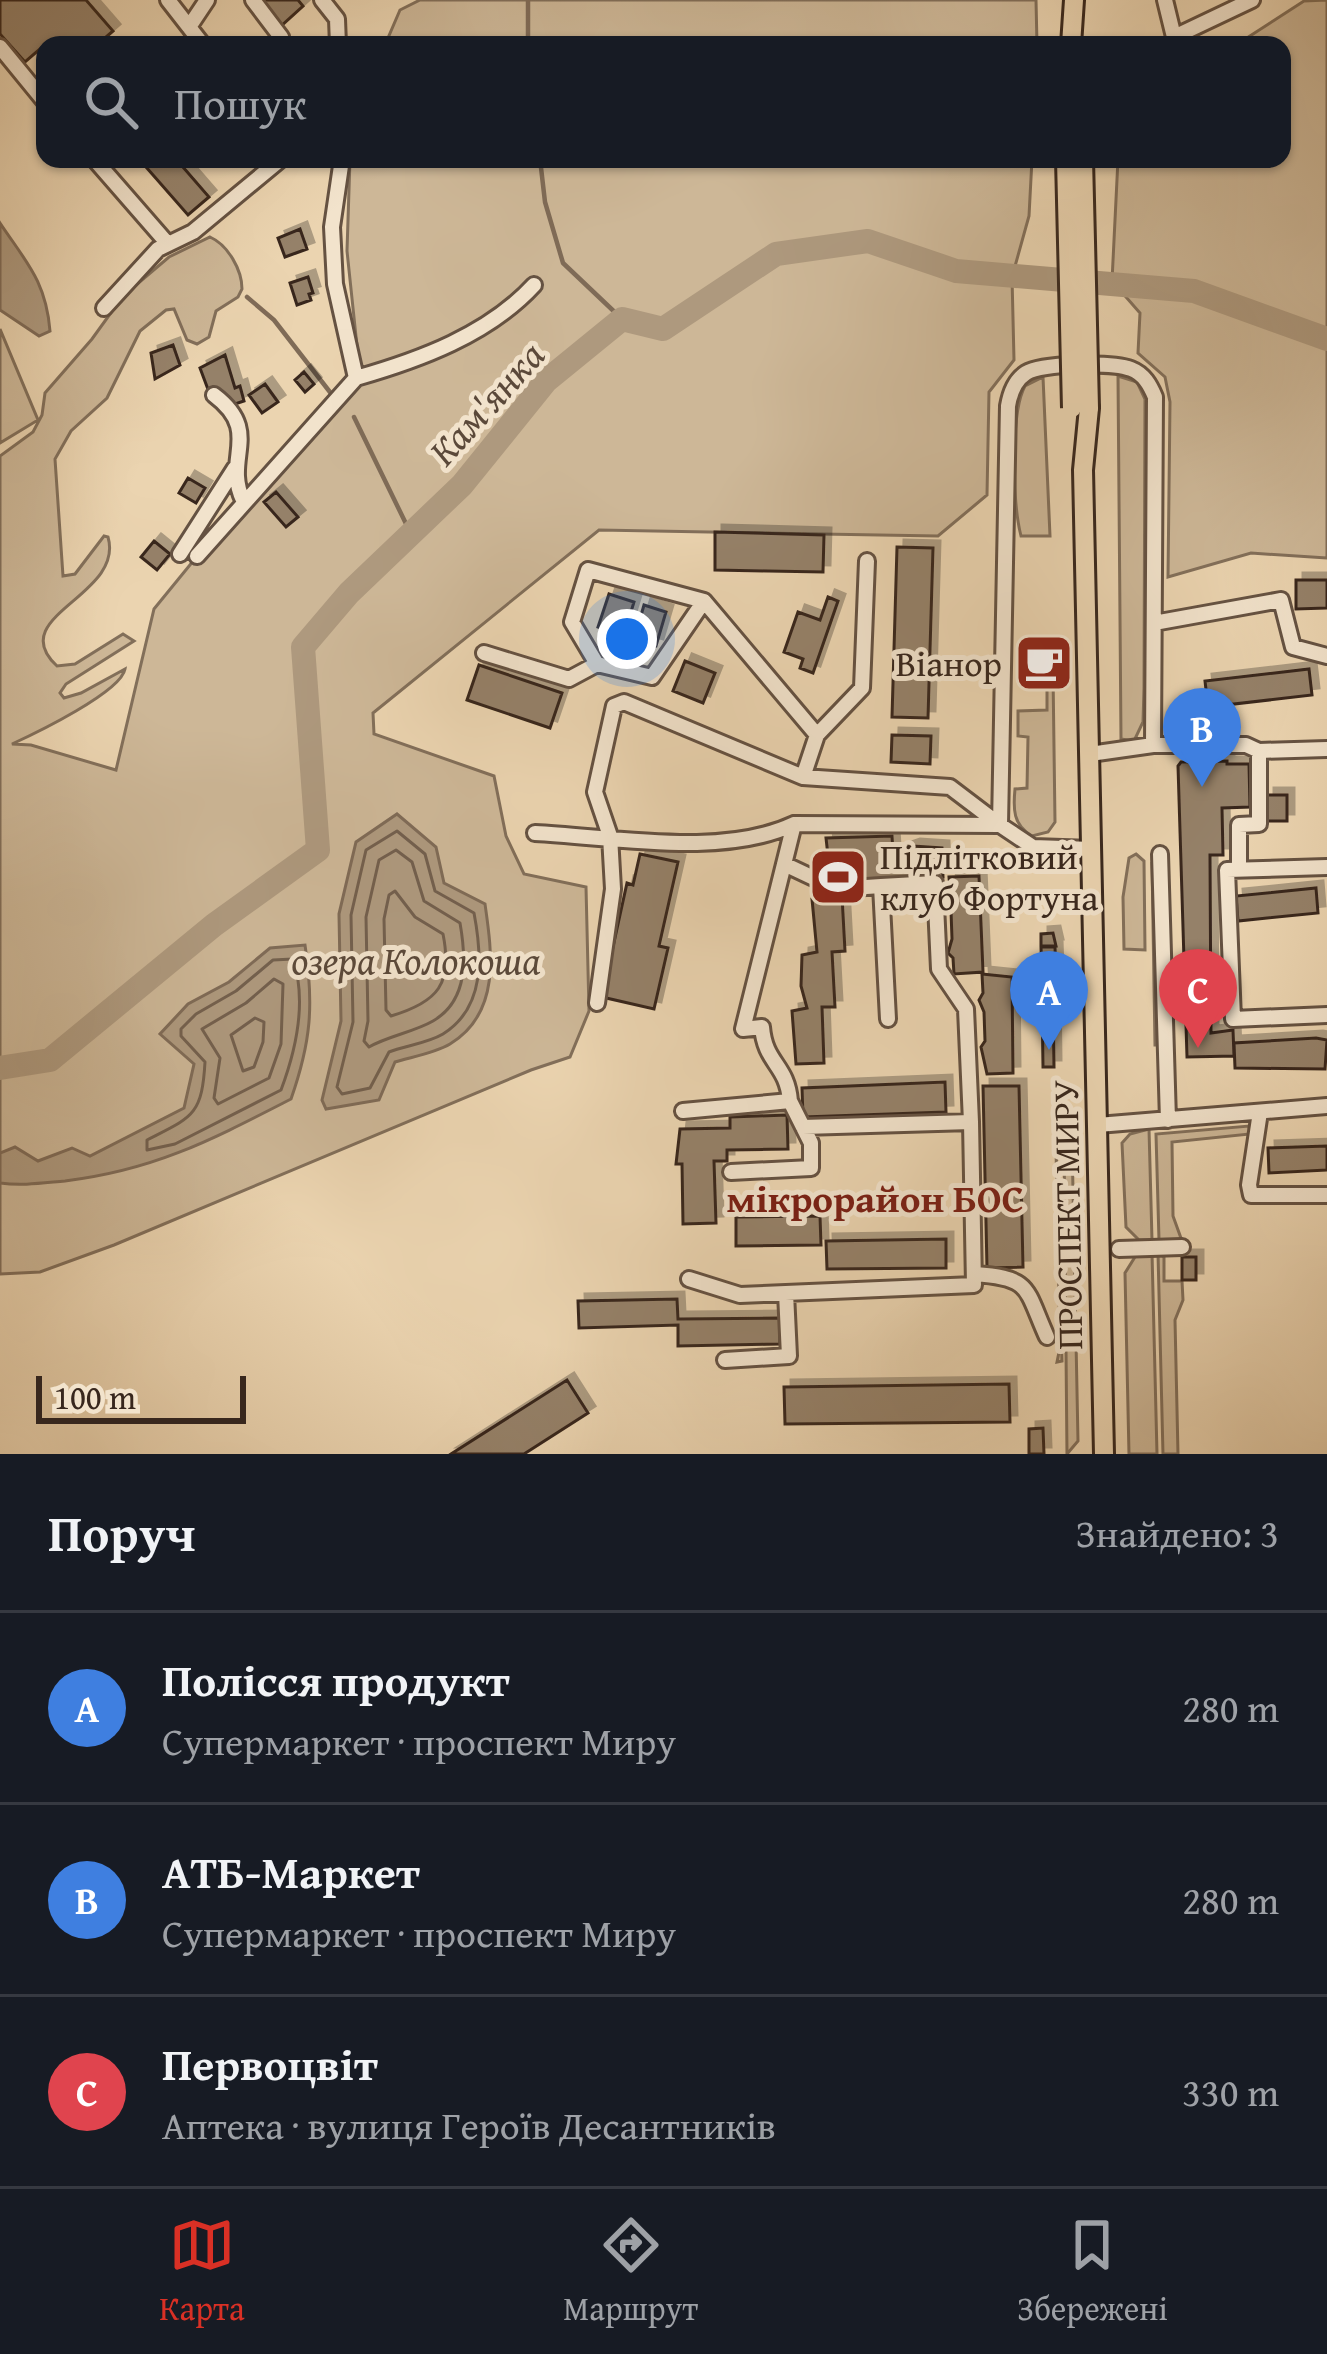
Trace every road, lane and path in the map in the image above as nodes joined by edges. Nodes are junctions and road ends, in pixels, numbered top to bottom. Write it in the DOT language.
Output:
graph roads {
  1 [pos="168,0"];
  2 [pos="207,0"];
  3 [pos="254,0"];
  4 [pos="322,0"];
  5 [pos="1074,0"];
  6 [pos="1165,0"];
  7 [pos="1207,0"];
  8 [pos="1252,0"];
  9 [pos="1213,19"];
  10 [pos="189,27"];
  11 [pos="196,36"];
  12 [pos="280,36"];
  13 [pos="338,36"];
  14 [pos="1074,36"];
  15 [pos="1174,36"];
  16 [pos="1176,36"];
  17 [pos="0,47"];
  18 [pos="36,91"];
  19 [pos="102,168"];
  20 [pos="270,168"];
  21 [pos="341,168"];
  22 [pos="1067,168"];
  23 [pos="1084,168"];
  24 [pos="168,244"];
  25 [pos="534,285"];
  26 [pos="104,308"];
  27 [pos="356,378"];
  28 [pos="214,395"];
  29 [pos="1081,408"];
  30 [pos="238,464"];
  31 [pos="243,500"];
  32 [pos="180,554"];
  33 [pos="197,556"];
  34 [pos="867,561"];
  35 [pos="704,601"];
  36 [pos="1154,622"];
  37 [pos="484,653"];
  38 [pos="1327,656"];
  39 [pos="597,664"];
  40 [pos="817,735"];
  41 [pos="1146,747"];
  42 [pos="1327,749"];
  43 [pos="1259,751"];
  44 [pos="1090,754"];
  45 [pos="803,777"];
  46 [pos="794,824"];
  47 [pos="1000,825"];
  48 [pos="535,833"];
  49 [pos="610,836"];
  50 [pos="1092,849"];
  51 [pos="1160,854"];
  52 [pos="784,864"];
  53 [pos="1327,867"];
  54 [pos="1239,870"];
  55 [pos="881,886"];
  56 [pos="596,1003"];
  57 [pos="1327,1015"];
  58 [pos="888,1019"];
  59 [pos="790,1100"];
  60 [pos="1327,1106"];
  61 [pos="683,1111"];
  62 [pos="1259,1112"];
  63 [pos="1168,1120"];
  64 [pos="970,1122"];
  65 [pos="1098,1125"];
  66 [pos="803,1127"];
  67 [pos="731,1172"];
  68 [pos="1327,1195"];
  69 [pos="1182,1247"];
  70 [pos="1119,1249"];
  71 [pos="975,1274"];
  72 [pos="689,1279"];
  73 [pos="786,1293"];
  74 [pos="1047,1337"];
  75 [pos="725,1360"];
  76 [pos="1104,1454"];
  1 -- 10 [label="street"];
  2 -- 10 [label="street"];
  3 -- 12 [label="street"];
  4 -- 13 [label="street"];
  5 -- 14 [label="main road"];
  6 -- 15 [label="street"];
  7 -- 9 [label="street"];
  8 -- 9 [label="street"];
  9 -- 16 [label="street"];
  10 -- 11 [label="street"];
  17 -- 18 [label="street"];
  19 -- 24 [label="street"];
  20 -- 24 [label="street"];
  21 -- 27 [label="street"];
  22 -- 29 [label="main road, ПРОСПЕКТ МИРУ, bridge"];
  23 -- 29 [label="main road, ПРОСПЕКТ МИРУ, bridge"];
  24 -- 26 [label="street"];
  25 -- 27 [label="street"];
  27 -- 31 [label="street"];
  28 -- 30 [label="street"];
  29 -- 44 [label="main road, ПРОСПЕКТ МИРУ"];
  30 -- 31 [label="street"];
  30 -- 32 [label="street"];
  31 -- 33 [label="street"];
  34 -- 40 [label="street"];
  35 -- 39 [label="street"];
  35 -- 39 [label="street"];
  35 -- 40 [label="street"];
  36 -- 38 [label="street"];
  36 -- 41 [label="street"];
  36 -- 47 [label="street"];
  37 -- 39 [label="street"];
  40 -- 45 [label="street"];
  41 -- 43 [label="street"];
  41 -- 44 [label="street"];
  42 -- 43 [label="street"];
  43 -- 54 [label="street"];
  44 -- 50 [label="main road, ПРОСПЕКТ МИРУ"];
  45 -- 47 [label="street"];
  45 -- 49 [label="street"];
  46 -- 47 [label="street"];
  46 -- 49 [label="street"];
  46 -- 52 [label="street"];
  47 -- 50 [label="street"];
  48 -- 49 [label="street"];
  49 -- 56 [label="street"];
  50 -- 65 [label="main road, ПРОСПЕКТ МИРУ"];
  51 -- 63 [label="street"];
  52 -- 55 [label="street"];
  52 -- 59 [label="street"];
  53 -- 54 [label="street"];
  54 -- 57 [label="street"];
  55 -- 58 [label="street"];
  55 -- 64 [label="street"];
  59 -- 61 [label="street"];
  59 -- 66 [label="street"];
  60 -- 62 [label="street"];
  62 -- 63 [label="street"];
  62 -- 68 [label="street"];
  63 -- 65 [label="street"];
  64 -- 66 [label="street"];
  64 -- 71 [label="street"];
  65 -- 76 [label="main road, ПРОСПЕКТ МИРУ"];
  66 -- 67 [label="street"];
  69 -- 70 [label="street"];
  71 -- 73 [label="street"];
  71 -- 74 [label="street"];
  72 -- 73 [label="street"];
  73 -- 75 [label="street"];
}
